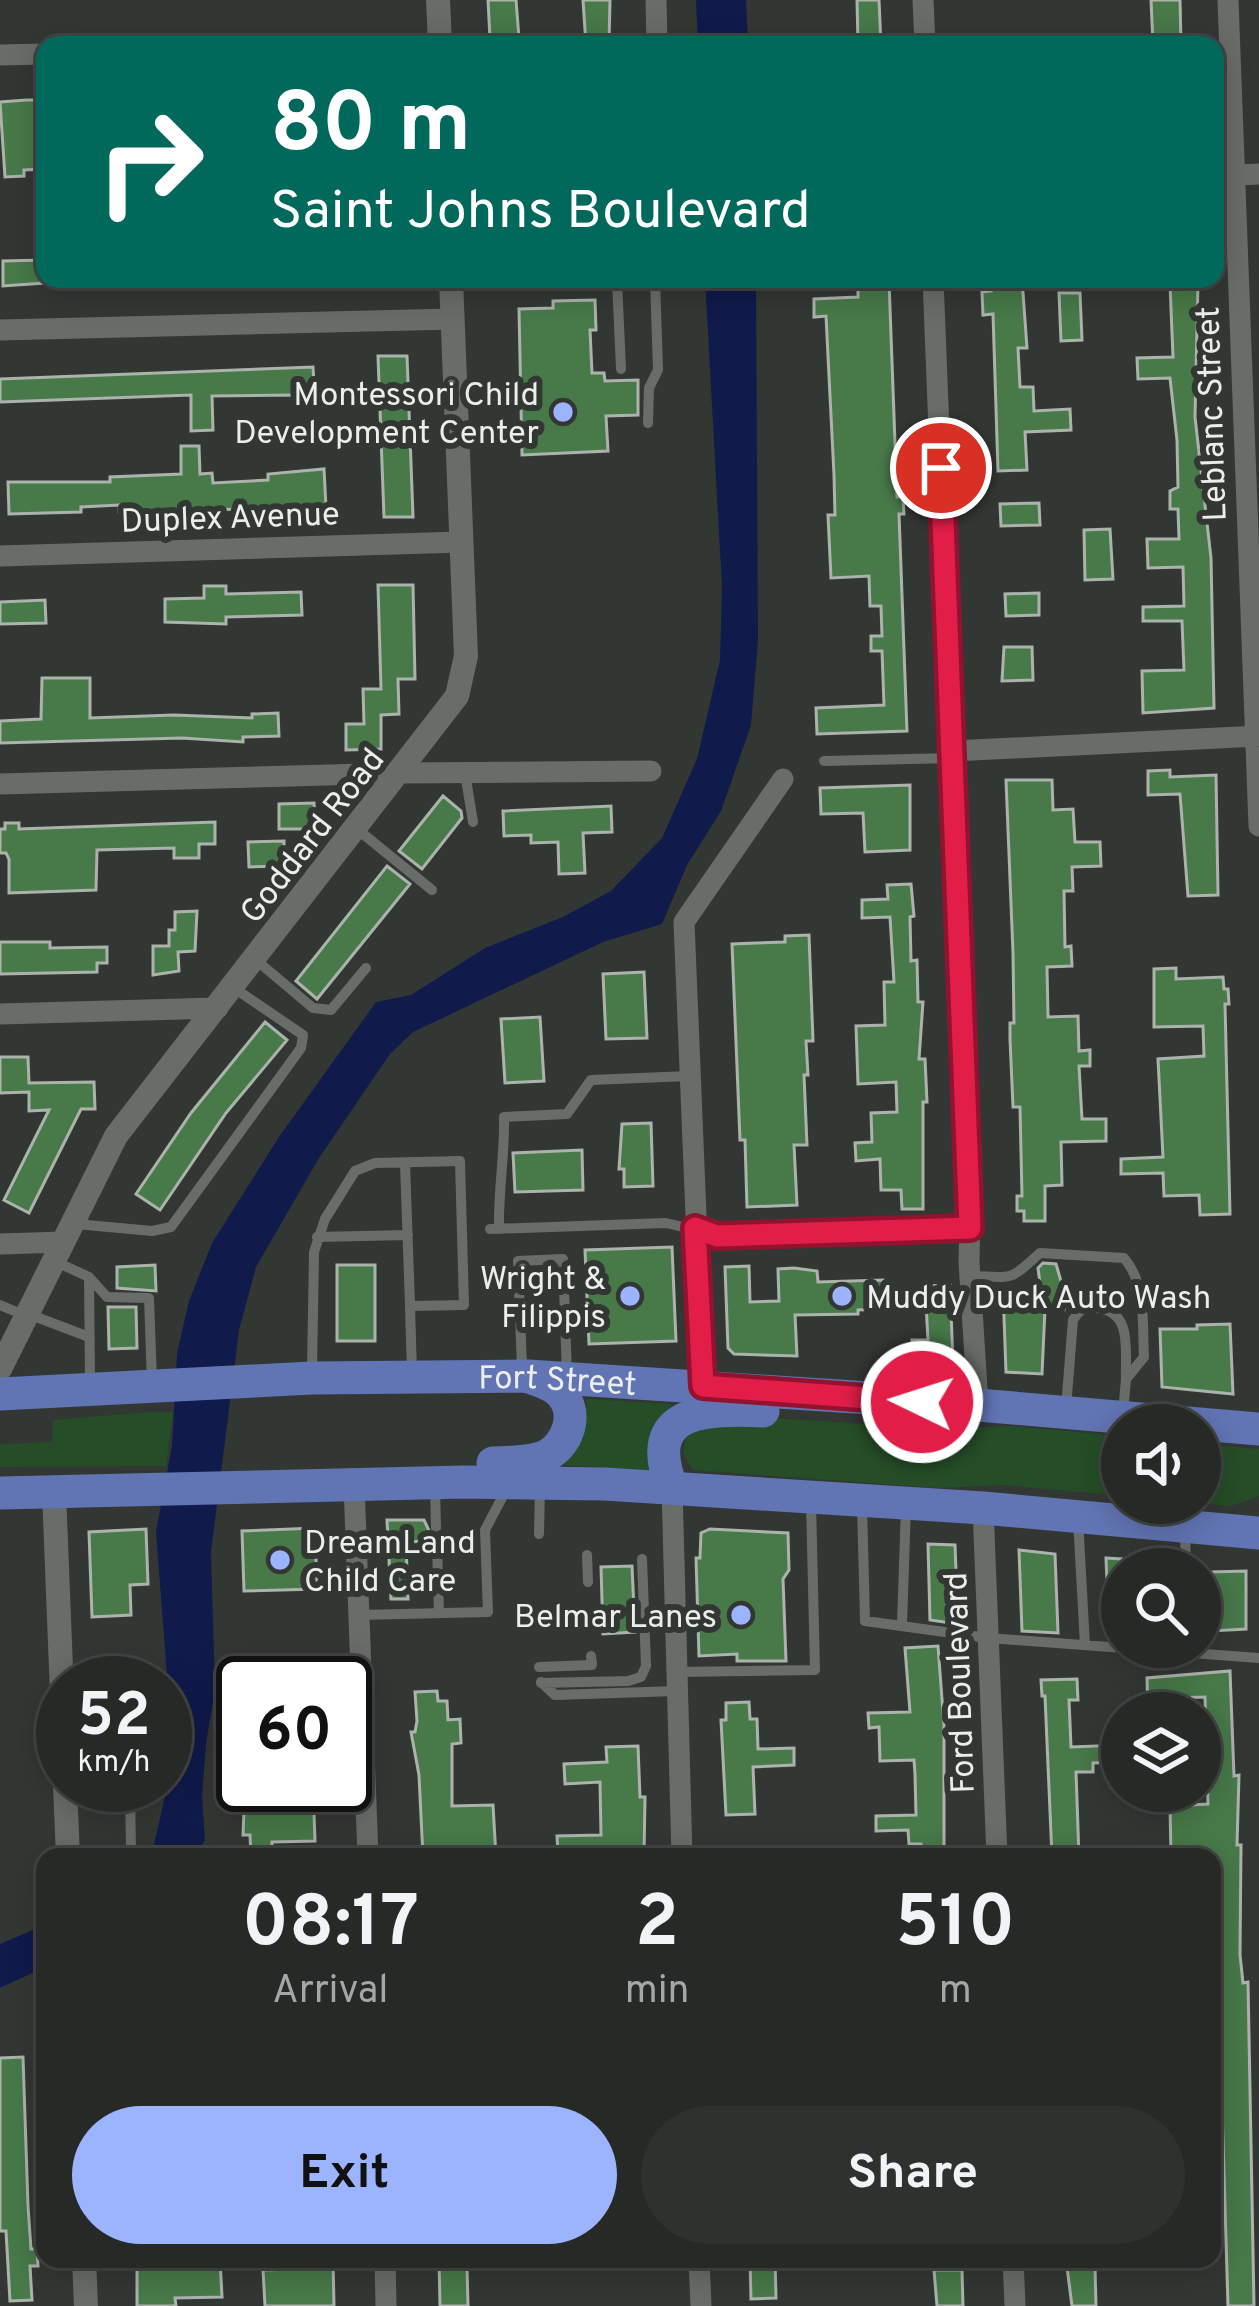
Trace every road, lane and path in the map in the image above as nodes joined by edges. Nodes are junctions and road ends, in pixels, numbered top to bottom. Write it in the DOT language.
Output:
graph roads {
  1 [pos="438,0"];
  2 [pos="656,0"];
  3 [pos="923,0"];
  4 [pos="1228,0"];
  5 [pos="440,36"];
  6 [pos="657,36"];
  7 [pos="925,36"];
  8 [pos="36,54"];
  9 [pos="0,55"];
  10 [pos="1259,174"];
  11 [pos="1225,175"];
  12 [pos="451,288"];
  13 [pos="617,288"];
  14 [pos="655,288"];
  15 [pos="934,288"];
  16 [pos="452,319"];
  17 [pos="0,330"];
  18 [pos="621,369"];
  19 [pos="649,423"];
  20 [pos="462,542"];
  21 [pos="0,556"];
  22 [pos="1257,736"];
  23 [pos="953,754"];
  24 [pos="824,760"];
  25 [pos="651,771"];
  26 [pos="400,773"];
  27 [pos="465,773"];
  28 [pos="783,779"];
  29 [pos="0,784"];
  30 [pos="473,822"];
  31 [pos="1259,826"];
  32 [pos="357,829"];
  33 [pos="432,890"];
  34 [pos="255,960"];
  35 [pos="366,968"];
  36 [pos="226,998"];
  37 [pos="0,1014"];
  38 [pos="689,1076"];
  39 [pos="405,1162"];
  40 [pos="695,1228"];
  41 [pos="970,1228"];
  42 [pos="408,1235"];
  43 [pos="317,1237"];
  44 [pos="64,1242"];
  45 [pos="0,1244"];
  46 [pos="970,1276"];
  47 [pos="89,1277"];
  48 [pos="0,1305"];
  49 [pos="410,1306"];
  50 [pos="27,1315"];
  51 [pos="89,1337"];
  52 [pos="0,1369"];
  53 [pos="525,1376"];
  54 [pos="412,1377"];
  55 [pos="312,1378"];
  56 [pos="568,1378"];
  57 [pos="1126,1379"];
  58 [pos="162,1384"];
  59 [pos="703,1386"];
  60 [pos="90,1389"];
  61 [pos="0,1394"];
  62 [pos="1123,1404"];
  63 [pos="978,1405"];
  64 [pos="1059,1412"];
  65 [pos="1101,1416"];
  66 [pos="1221,1427"];
  67 [pos="1254,1430"];
  68 [pos="525,1482"];
  69 [pos="435,1483"];
  70 [pos="354,1485"];
  71 [pos="316,1488"];
  72 [pos="672,1488"];
  73 [pos="54,1492"];
  74 [pos="0,1493"];
  75 [pos="811,1497"];
  76 [pos="862,1500"];
  77 [pos="906,1503"];
  78 [pos="983,1508"];
  79 [pos="1259,1514"];
  80 [pos="1078,1516"];
  81 [pos="1185,1526"];
  82 [pos="436,1528"];
  83 [pos="1259,1533"];
  84 [pos="539,1534"];
  85 [pos="437,1544"];
  86 [pos="1186,1548"];
  87 [pos="587,1555"];
  88 [pos="642,1559"];
  89 [pos="588,1582"];
  90 [pos="439,1613"];
  91 [pos="358,1616"];
  92 [pos="902,1624"];
  93 [pos="988,1637"];
  94 [pos="1085,1645"];
  95 [pos="1101,1646"];
  96 [pos="1221,1654"];
  97 [pos="592,1655"];
  98 [pos="61,1656"];
  99 [pos="1259,1658"];
  100 [pos="540,1677"];
  101 [pos="675,1682"];
  102 [pos="66,1812"];
  103 [pos="130,1812"];
  104 [pos="68,1848"];
  105 [pos="131,1848"];
  106 [pos="368,1848"];
  107 [pos="682,1848"];
  108 [pos="997,1848"];
  109 [pos="84,2268"];
  110 [pos="385,2268"];
  111 [pos="699,2268"];
  112 [pos="1013,2268"];
  113 [pos="86,2306"];
  114 [pos="386,2306"];
  115 [pos="700,2306"];
  116 [pos="1015,2306"];
  1 -- 5 [label="street"];
  2 -- 6 [label="street"];
  3 -- 7 [label="street"];
  4 -- 11 [label="street, Leblanc Street"];
  8 -- 9 [label="street"];
  10 -- 11 [label="street"];
  11 -- 22 [label="street, Leblanc Street"];
  12 -- 16 [label="street, Goddard Road"];
  13 -- 18 [label="lane"];
  14 -- 19 [label="lane"];
  15 -- 23 [label="street"];
  16 -- 17 [label="street"];
  16 -- 20 [label="street, Goddard Road"];
  20 -- 21 [label="street, Duplex Avenue"];
  20 -- 26 [label="street, Goddard Road"];
  22 -- 23 [label="street"];
  22 -- 31 [label="street, Leblanc Street"];
  23 -- 24 [label="lane"];
  23 -- 41 [label="street"];
  25 -- 27 [label="street"];
  26 -- 27 [label="street"];
  26 -- 29 [label="street"];
  26 -- 32 [label="street, Goddard Road"];
  27 -- 30 [label="lane"];
  28 -- 38 [label="street"];
  32 -- 33 [label="lane"];
  32 -- 34 [label="street, Goddard Road"];
  34 -- 35 [label="lane"];
  34 -- 36 [label="street, Goddard Road"];
  36 -- 37 [label="street"];
  36 -- 44 [label="street, Goddard Road"];
  36 -- 44 [label="lane"];
  38 -- 40 [label="street"];
  38 -- 40 [label="lane"];
  39 -- 42 [label="lane"];
  39 -- 43 [label="lane"];
  39 -- 49 [label="lane"];
  40 -- 41 [label="lane"];
  40 -- 59 [label="street"];
  41 -- 46 [label="street"];
  42 -- 43 [label="lane"];
  42 -- 49 [label="lane"];
  43 -- 55 [label="lane"];
  44 -- 45 [label="street"];
  44 -- 47 [label="lane"];
  44 -- 50 [label="street, Goddard Road"];
  46 -- 57 [label="lane"];
  46 -- 63 [label="street"];
  47 -- 51 [label="lane"];
  47 -- 58 [label="lane"];
  48 -- 50 [label="lane"];
  49 -- 54 [label="lane"];
  50 -- 51 [label="lane"];
  50 -- 52 [label="street, Goddard Road"];
  51 -- 60 [label="lane"];
  53 -- 54 [label="main road, Fort Street"];
  53 -- 56 [label="main road, Fort Street"];
  53 -- 56 [label="lane"];
  53 -- 71 [label="main road"];
  54 -- 55 [label="main road, Fort Street"];
  55 -- 58 [label="main road, Fort Street"];
  56 -- 59 [label="main road, Fort Street"];
  57 -- 62 [label="lane"];
  57 -- 64 [label="lane"];
  58 -- 60 [label="main road, Fort Street"];
  59 -- 63 [label="main road, Fort Street"];
  60 -- 61 [label="main road, Fort Street"];
  63 -- 64 [label="main road, Fort Street"];
  64 -- 65 [label="main road, Fort Street"];
  64 -- 72 [label="main road"];
  66 -- 67 [label="main road, Fort Street"];
  68 -- 69 [label="main road"];
  68 -- 72 [label="main road"];
  68 -- 84 [label="lane"];
  68 -- 90 [label="lane"];
  69 -- 70 [label="main road"];
  69 -- 82 [label="lane"];
  70 -- 71 [label="main road"];
  70 -- 91 [label="street"];
  71 -- 73 [label="main road"];
  72 -- 75 [label="main road"];
  72 -- 101 [label="street"];
  73 -- 74 [label="main road"];
  73 -- 98 [label="street"];
  75 -- 76 [label="main road"];
  75 -- 101 [label="lane"];
  76 -- 77 [label="main road"];
  76 -- 92 [label="lane"];
  77 -- 78 [label="main road"];
  77 -- 92 [label="lane"];
  78 -- 79 [label="main road"];
  78 -- 80 [label="main road"];
  78 -- 93 [label="street, Ford Boulevard"];
  80 -- 81 [label="main road"];
  80 -- 94 [label="lane"];
  81 -- 83 [label="main road"];
  81 -- 86 [label="lane"];
  85 -- 90 [label="lane"];
  87 -- 89 [label="lane"];
  88 -- 100 [label="lane"];
  90 -- 91 [label="lane"];
  91 -- 106 [label="street"];
  92 -- 93 [label="lane"];
  93 -- 94 [label="lane"];
  93 -- 108 [label="street, Ford Boulevard"];
  94 -- 95 [label="lane"];
  96 -- 99 [label="lane"];
  97 -- 100 [label="lane"];
  100 -- 101 [label="lane"];
  101 -- 107 [label="street"];
  102 -- 104 [label="street"];
  103 -- 105 [label="lane"];
  109 -- 113 [label="street"];
  110 -- 114 [label="street"];
  111 -- 115 [label="street"];
  112 -- 116 [label="street"];
}
